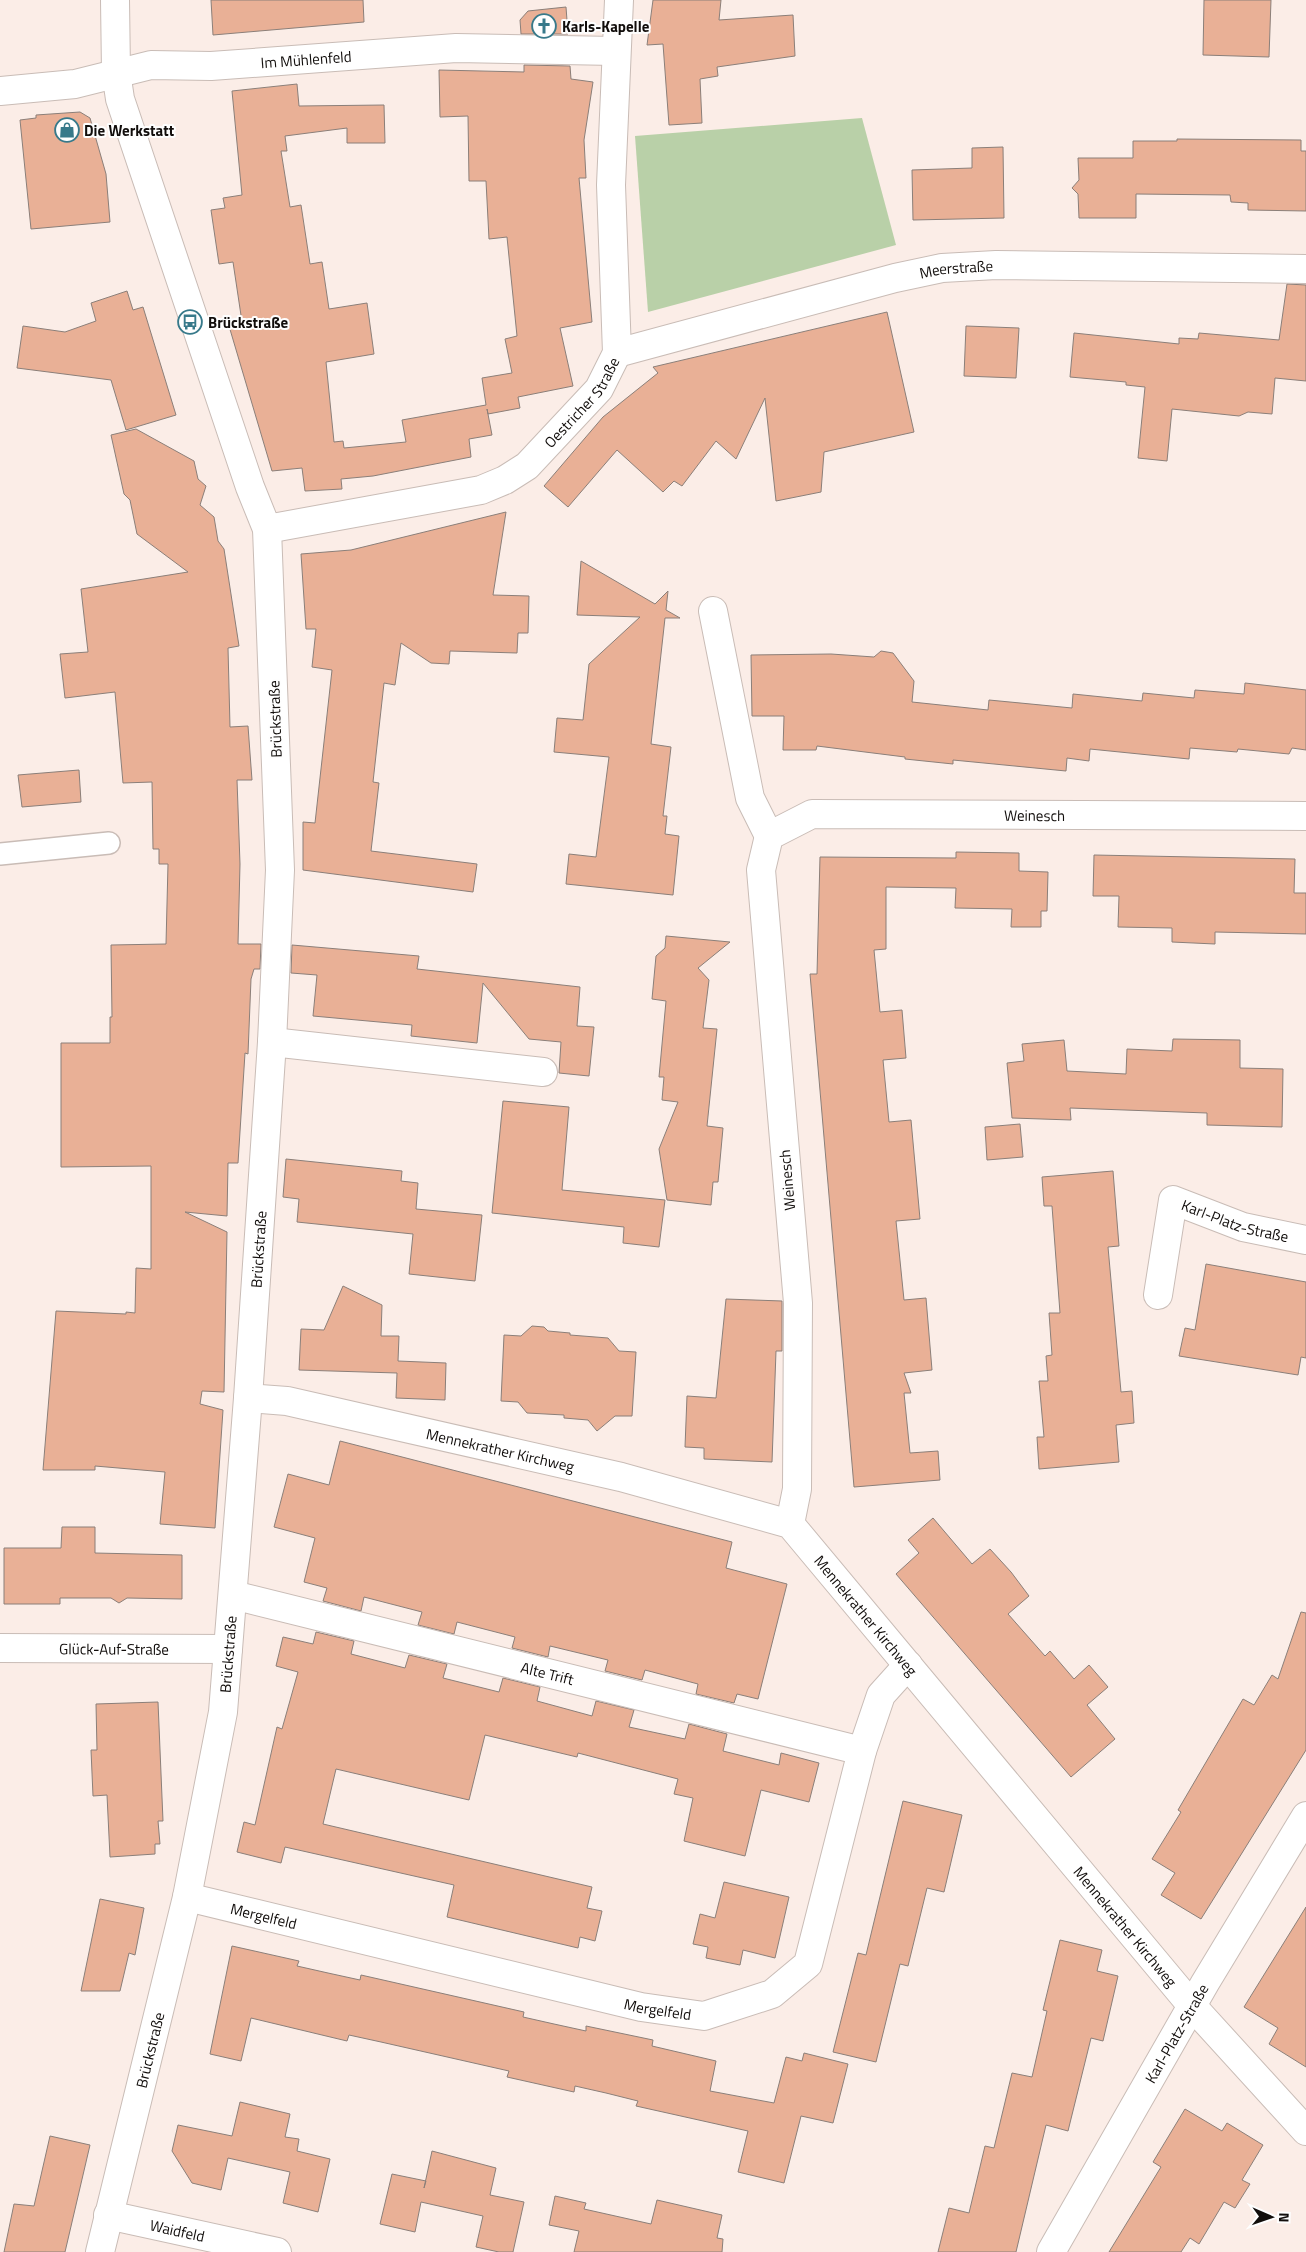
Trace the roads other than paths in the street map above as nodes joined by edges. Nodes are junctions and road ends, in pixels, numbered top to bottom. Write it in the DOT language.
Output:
graph roads {
  1 [pos="115,0"];
  2 [pos="618,0"];
  3 [pos="615,51"];
  4 [pos="116,72"];
  5 [pos="0,91"];
  6 [pos="1306,269"];
  7 [pos="617,353"];
  8 [pos="267,529"];
  9 [pos="714,611"];
  10 [pos="1306,816"];
  11 [pos="769,836"];
  12 [pos="109,843"];
  13 [pos="0,854"];
  14 [pos="272,1042"];
  15 [pos="543,1072"];
  16 [pos="1306,1240"];
  17 [pos="1158,1295"];
  18 [pos="248,1398"];
  19 [pos="790,1524"];
  20 [pos="233,1595"];
  21 [pos="0,1648"];
  22 [pos="228,1649"];
  23 [pos="908,1664"];
  24 [pos="862,1751"];
  25 [pos="1306,1816"];
  26 [pos="186,1897"];
  27 [pos="1193,2007"];
  28 [pos="1306,2131"];
  29 [pos="108,2215"];
  30 [pos="100,2252"];
  31 [pos="276,2252"];
  32 [pos="1051,2252"];
  1 -- 4 [label="street, Brückstraße"];
  2 -- 3 [label="street, Oestricher Straße"];
  3 -- 4 [label="street, Im Mühlenfeld"];
  3 -- 7 [label="street, Oestricher Straße"];
  4 -- 5 [label="street, Im Mühlenfeld"];
  4 -- 8 [label="street, Brückstraße"];
  6 -- 7 [label="street, Meerstraße"];
  7 -- 8 [label="street, Oestricher Straße"];
  8 -- 14 [label="street, Brückstraße"];
  9 -- 11 [label="street"];
  10 -- 11 [label="street, Weinesch"];
  11 -- 19 [label="street, Weinesch"];
  12 -- 13 [label="lane"];
  14 -- 15 [label="street"];
  14 -- 18 [label="street, Brückstraße"];
  16 -- 17 [label="street, Karl-Platz-Straße"];
  18 -- 19 [label="street, Mennekrather Kirchweg"];
  18 -- 20 [label="street, Brückstraße"];
  19 -- 23 [label="street, Mennekrather Kirchweg"];
  20 -- 22 [label="street, Brückstraße"];
  20 -- 24 [label="street, Alte Trift"];
  21 -- 22 [label="street, Glück-Auf-Straße"];
  22 -- 26 [label="street, Brückstraße"];
  23 -- 24 [label="street, Mergelfeld"];
  23 -- 27 [label="street, Mennekrather Kirchweg"];
  24 -- 26 [label="street, Mergelfeld"];
  25 -- 27 [label="street, Karl-Platz-Straße"];
  26 -- 29 [label="street, Brückstraße"];
  27 -- 28 [label="street, Mennekrather Kirchweg"];
  27 -- 32 [label="street, Karl-Platz-Straße"];
  29 -- 30 [label="street, Brückstraße"];
  29 -- 31 [label="street, Waidfeld"];
}
